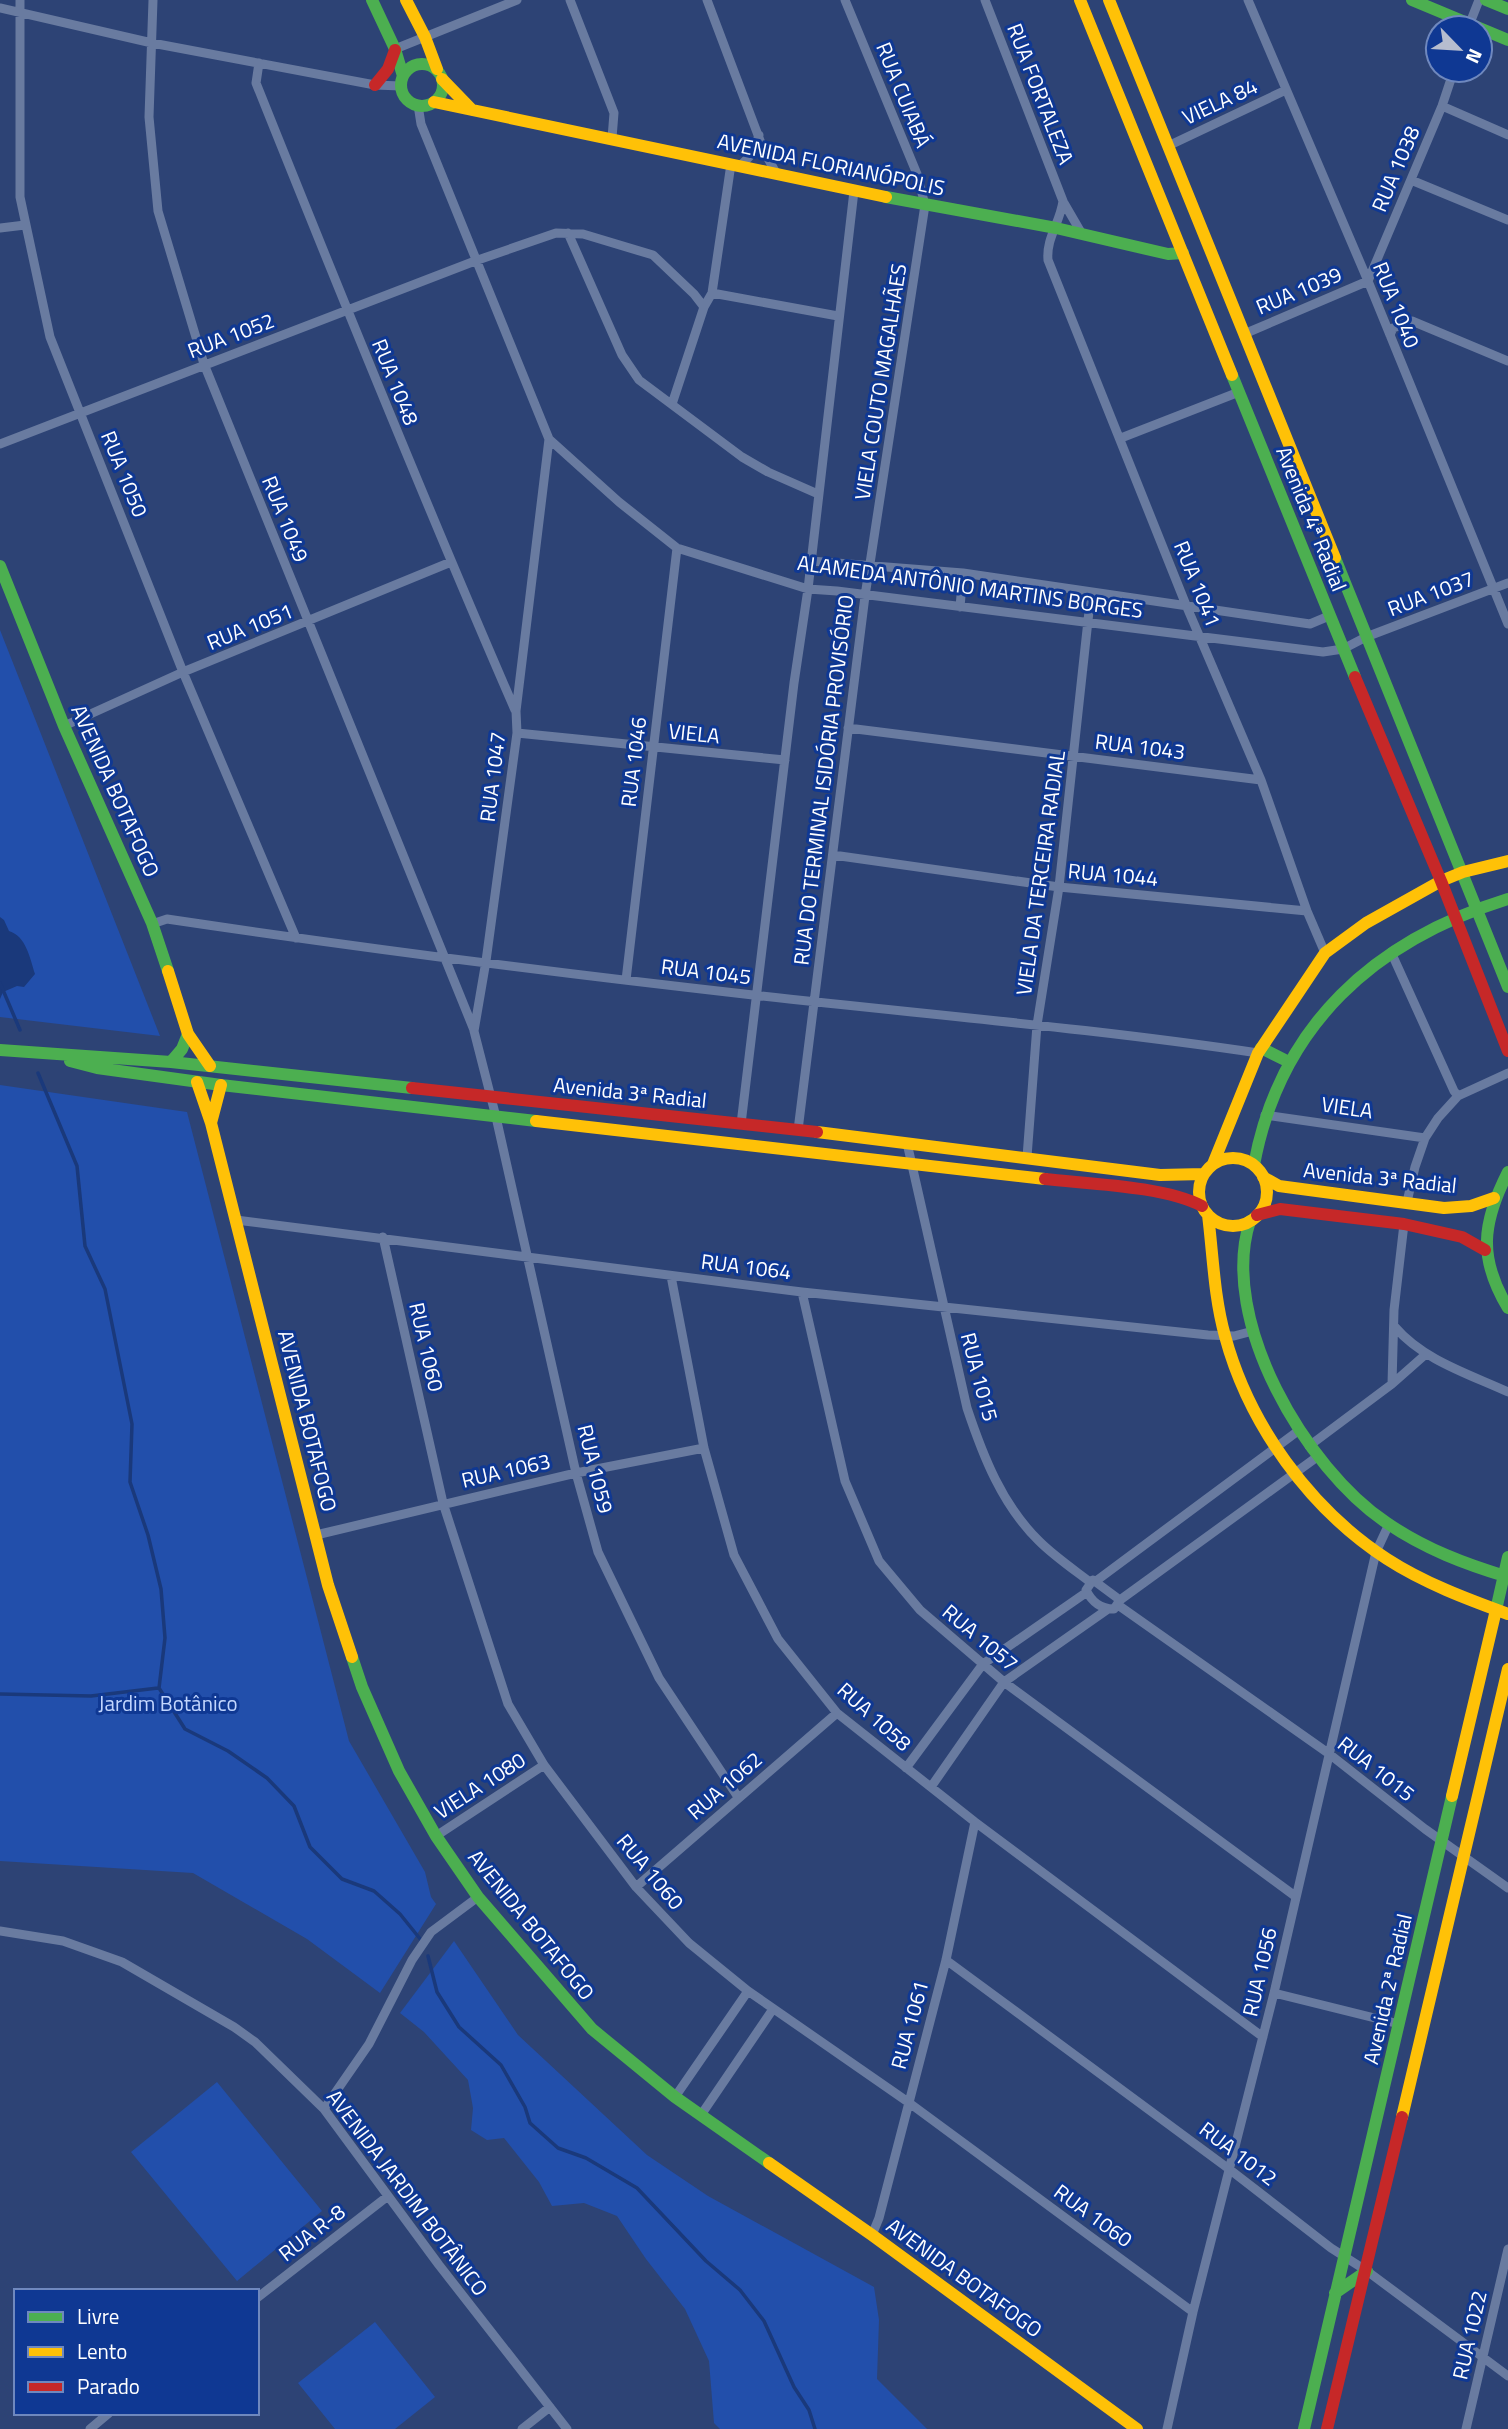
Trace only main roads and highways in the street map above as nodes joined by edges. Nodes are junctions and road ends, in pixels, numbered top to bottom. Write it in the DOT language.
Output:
graph roads {
  1 [pos="372,0"];
  2 [pos="406,0"];
  3 [pos="1080,0"];
  4 [pos="1109,0"];
  5 [pos="1412,0"];
  6 [pos="1486,0"];
  7 [pos="1508,9"];
  8 [pos="1443,14"];
  9 [pos="395,49"];
  10 [pos="439,74"];
  11 [pos="402,81"];
  12 [pos="375,85"];
  13 [pos="434,102"];
  14 [pos="472,110"];
  15 [pos="1183,253"];
  16 [pos="0,566"];
  17 [pos="1508,861"];
  18 [pos="1463,872"];
  19 [pos="1441,881"];
  20 [pos="1508,899"];
  21 [pos="1476,909"];
  22 [pos="1454,917"];
  23 [pos="1508,987"];
  24 [pos="188,1034"];
  25 [pos="0,1050"];
  26 [pos="1259,1050"];
  27 [pos="1508,1051"];
  28 [pos="51,1056"];
  29 [pos="171,1062"];
  30 [pos="1289,1062"];
  31 [pos="210,1066"];
  32 [pos="197,1082"];
  33 [pos="221,1085"];
  34 [pos="211,1123"];
  35 [pos="741,1124"];
  36 [pos="606,1126"];
  37 [pos="799,1130"];
  38 [pos="831,1155"];
  39 [pos="1213,1164"];
  40 [pos="1254,1165"];
  41 [pos="1508,1172"];
  42 [pos="1204,1174"];
  43 [pos="1264,1177"];
  44 [pos="1494,1198"];
  45 [pos="1205,1210"];
  46 [pos="1254,1218"];
  47 [pos="1485,1250"];
  48 [pos="1508,1308"];
  49 [pos="1508,1557"];
  50 [pos="1506,1576"];
  51 [pos="1502,1611"];
  52 [pos="1508,1669"];
  53 [pos="1367,2271"];
  54 [pos="1335,2293"];
  55 [pos="1137,2429"];
  56 [pos="1304,2429"];
  57 [pos="1326,2429"];
  1 -- 9 [label="main road"];
  2 -- 10 [label="main road"];
  3 -- 15 [label="main road, Avenida 4ª Radial"];
  4 -- 18 [label="main road, Avenida 4ª Radial"];
  5 -- 8 [label="main road"];
  6 -- 7 [label="main road"];
  9 -- 11 [label="main road"];
  9 -- 12 [label="main road"];
  10 -- 11 [label="main road"];
  10 -- 13 [label="main road"];
  10 -- 14 [label="main road"];
  11 -- 13 [label="main road"];
  13 -- 14 [label="main road, AVENIDA FLORIANÓPOLIS"];
  14 -- 15 [label="main road, AVENIDA FLORIANÓPOLIS"];
  15 -- 19 [label="main road, Avenida 4ª Radial"];
  16 -- 24 [label="main road, AVENIDA BOTAFOGO"];
  17 -- 18 [label="main road"];
  18 -- 19 [label="main road"];
  18 -- 21 [label="main road, Avenida 4ª Radial"];
  19 -- 22 [label="main road, Avenida 4ª Radial"];
  19 -- 26 [label="main road"];
  20 -- 21 [label="main road"];
  21 -- 22 [label="main road"];
  21 -- 23 [label="main road, Avenida 4ª Radial"];
  22 -- 27 [label="main road, Avenida 4ª Radial"];
  22 -- 30 [label="main road"];
  24 -- 29 [label="main road"];
  24 -- 31 [label="main road, AVENIDA BOTAFOGO"];
  25 -- 28 [label="main road, Avenida 3ª Radial"];
  26 -- 30 [label="main road"];
  26 -- 39 [label="main road"];
  28 -- 29 [label="main road, Avenida 3ª Radial"];
  28 -- 32 [label="main road, Avenida 3ª Radial"];
  29 -- 31 [label="main road, Avenida 3ª Radial"];
  30 -- 40 [label="main road"];
  31 -- 35 [label="main road, Avenida 3ª Radial"];
  32 -- 33 [label="main road, Avenida 3ª Radial"];
  32 -- 34 [label="main road, AVENIDA BOTAFOGO"];
  33 -- 34 [label="main road, AVENIDA BOTAFOGO"];
  33 -- 36 [label="main road, Avenida 3ª Radial"];
  34 -- 55 [label="main road, AVENIDA BOTAFOGO"];
  35 -- 36 [label="main road"];
  35 -- 37 [label="main road, Avenida 3ª Radial"];
  36 -- 38 [label="main road, Avenida 3ª Radial"];
  37 -- 38 [label="main road"];
  37 -- 42 [label="main road, Avenida 3ª Radial"];
  38 -- 45 [label="main road, Avenida 3ª Radial"];
  39 -- 40 [label="main road"];
  39 -- 42 [label="main road"];
  40 -- 43 [label="main road"];
  41 -- 44 [label="main road"];
  42 -- 45 [label="main road"];
  43 -- 44 [label="main road, Avenida 3ª Radial"];
  43 -- 46 [label="main road"];
  44 -- 47 [label="main road"];
  45 -- 46 [label="main road"];
  45 -- 51 [label="main road"];
  46 -- 47 [label="main road, Avenida 3ª Radial"];
  46 -- 50 [label="main road"];
  47 -- 48 [label="main road"];
  49 -- 50 [label="main road, Avenida 2ª Radial"];
  50 -- 51 [label="main road, Avenida 2ª Radial"];
  51 -- 54 [label="main road, Avenida 2ª Radial"];
  52 -- 53 [label="main road, Avenida 2ª Radial"];
  53 -- 54 [label="main road"];
  53 -- 57 [label="main road, Avenida 2ª Radial"];
  54 -- 56 [label="main road, Avenida 2ª Radial"];
}
